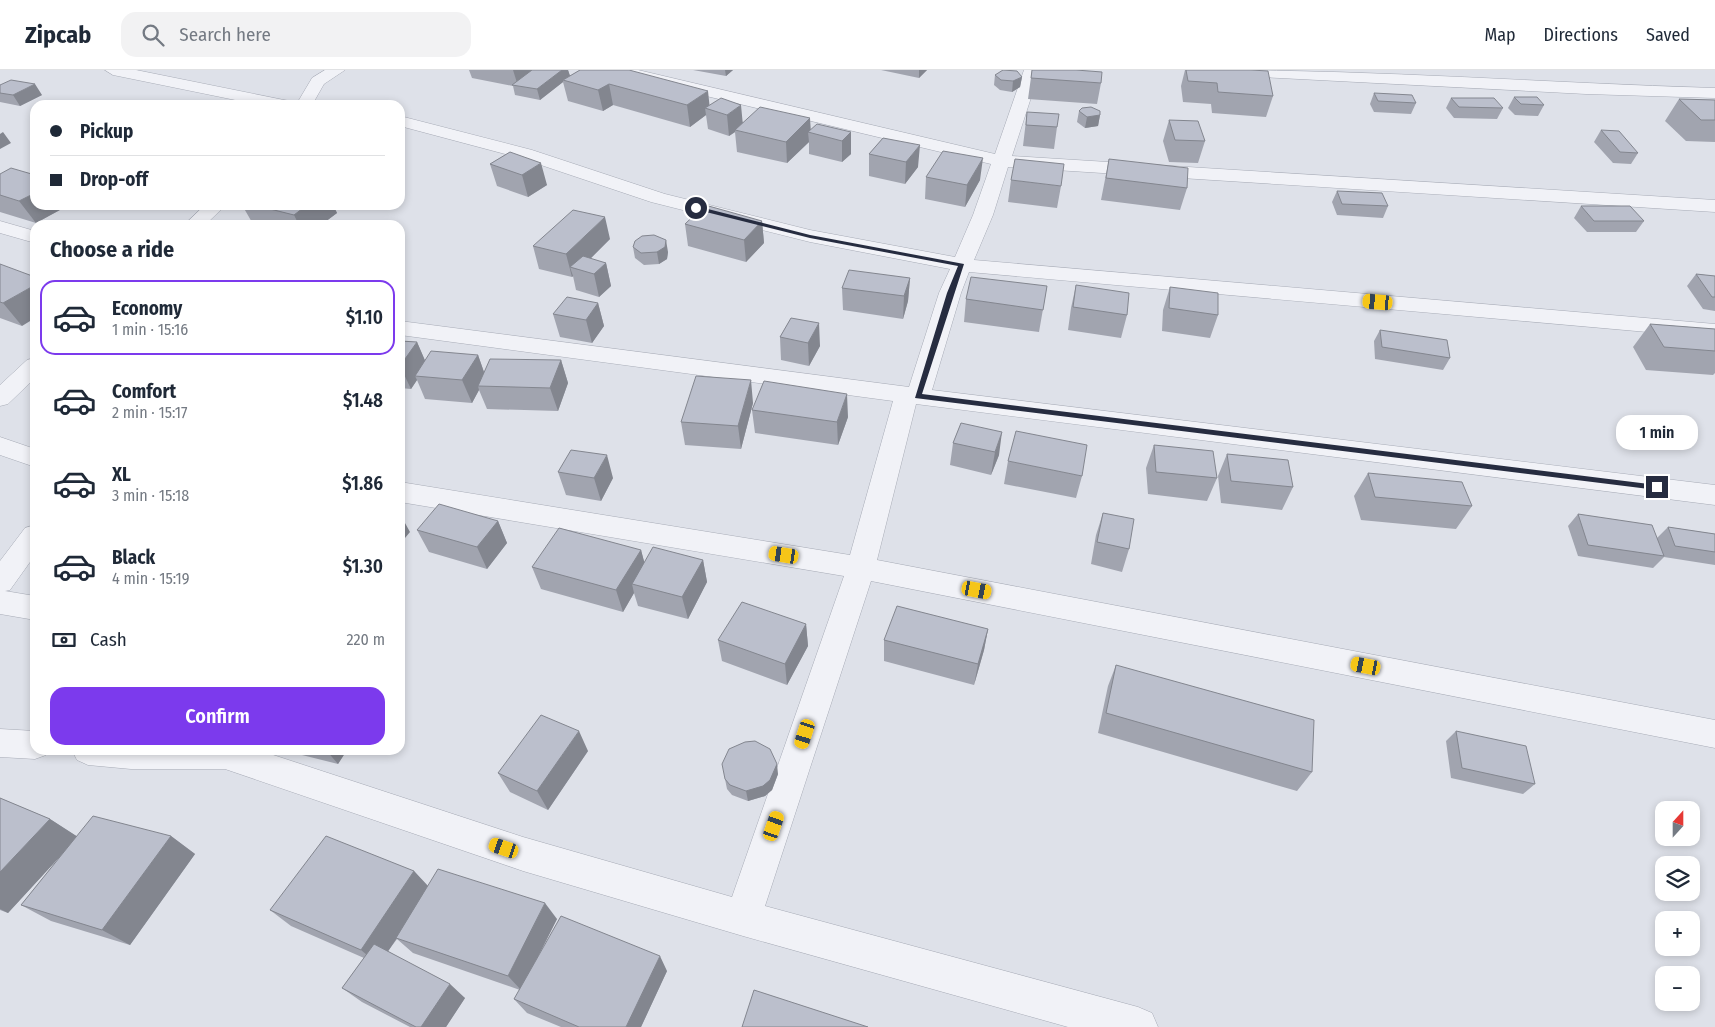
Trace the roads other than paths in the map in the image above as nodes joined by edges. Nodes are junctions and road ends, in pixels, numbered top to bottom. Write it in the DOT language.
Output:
graph roads {
  1 [pos="113,70"];
  2 [pos="337,70"];
  3 [pos="618,70"];
  4 [pos="1032,70"];
  5 [pos="1222,70"];
  6 [pos="1715,93"];
  7 [pos="260,100"];
  8 [pos="307,100"];
  9 [pos="405,122"];
  10 [pos="1002,161"];
  11 [pos="1715,206"];
  12 [pos="210,210"];
  13 [pos="200,220"];
  14 [pos="0,227"];
  15 [pos="30,236"];
  16 [pos="962,265"];
  17 [pos="405,329"];
  18 [pos="1715,331"];
  19 [pos="30,371"];
  20 [pos="912,395"];
  21 [pos="0,398"];
  22 [pos="0,446"];
  23 [pos="30,456"];
  24 [pos="405,493"];
  25 [pos="1715,495"];
  26 [pos="30,542"];
  27 [pos="861,568"];
  28 [pos="0,582"];
  29 [pos="0,602"];
  30 [pos="30,607"];
  31 [pos="1715,734"];
  32 [pos="0,743"];
  33 [pos="30,745"];
  34 [pos="233,755"];
  35 [pos="743,918"];
  36 [pos="1138,1027"];
  1 -- 7 [label="street"];
  2 -- 8 [label="street"];
  3 -- 10 [label="street"];
  4 -- 10 [label="street"];
  5 -- 6 [label="street"];
  9 -- 16 [label="street"];
  10 -- 11 [label="street"];
  10 -- 16 [label="street"];
  12 -- 13 [label="street"];
  14 -- 15 [label="street"];
  16 -- 18 [label="street"];
  16 -- 20 [label="street"];
  17 -- 20 [label="street"];
  19 -- 21 [label="street"];
  20 -- 25 [label="street"];
  20 -- 27 [label="street"];
  22 -- 23 [label="street"];
  24 -- 27 [label="street"];
  26 -- 28 [label="street"];
  27 -- 31 [label="street"];
  27 -- 35 [label="street"];
  29 -- 30 [label="street"];
  32 -- 33 [label="street"];
  34 -- 35 [label="street"];
  35 -- 36 [label="street"];
}
